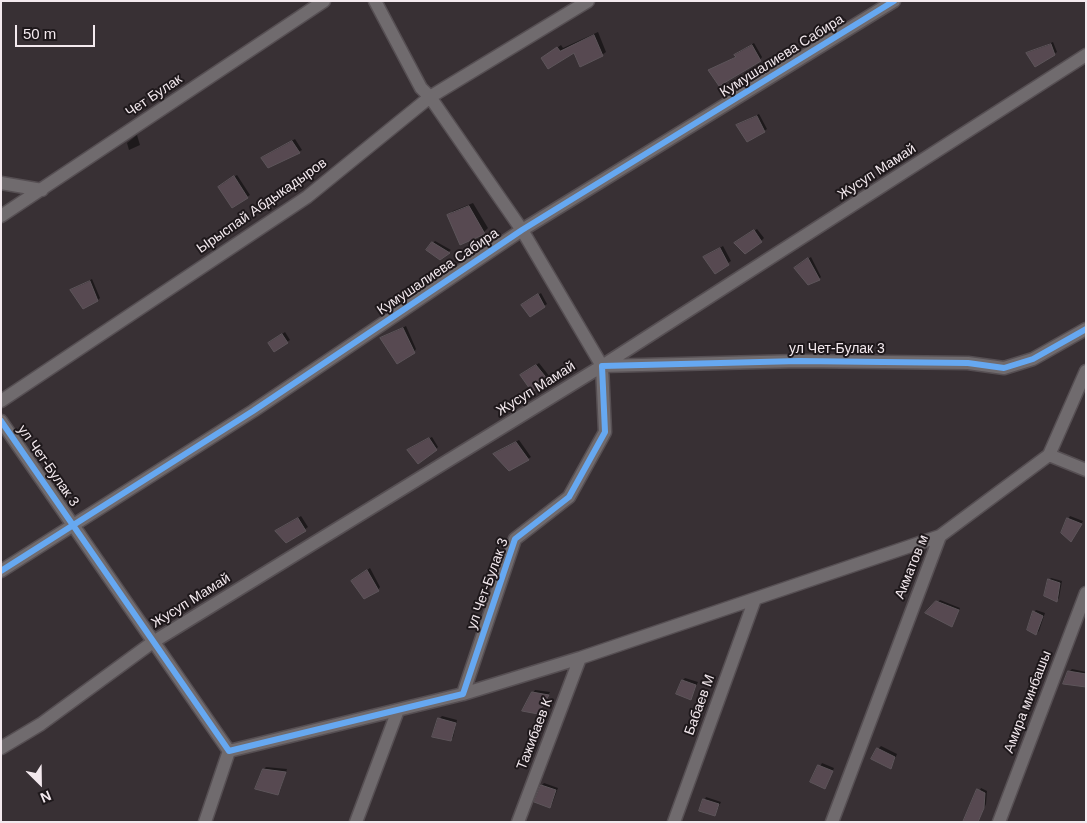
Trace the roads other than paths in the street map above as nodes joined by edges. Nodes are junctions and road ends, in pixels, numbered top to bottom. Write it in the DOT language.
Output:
graph roads {
  1 [pos="324,1"];
  2 [pos="375,1"];
  3 [pos="588,1"];
  4 [pos="894,1"];
  5 [pos="1086,56"];
  6 [pos="430,97"];
  7 [pos="1,183"];
  8 [pos="42,190"];
  9 [pos="1,216"];
  10 [pos="522,230"];
  11 [pos="1086,329"];
  12 [pos="602,366"];
  13 [pos="1086,371"];
  14 [pos="1,400"];
  15 [pos="1,421"];
  16 [pos="1049,455"];
  17 [pos="1086,470"];
  18 [pos="73,525"];
  19 [pos="940,536"];
  20 [pos="1,571"];
  21 [pos="1086,593"];
  22 [pos="755,599"];
  23 [pos="154,642"];
  24 [pos="580,658"];
  25 [pos="463,694"];
  26 [pos="398,710"];
  27 [pos="1,748"];
  28 [pos="228,751"];
  29 [pos="205,822"];
  30 [pos="356,822"];
  31 [pos="518,822"];
  32 [pos="674,822"];
  33 [pos="832,822"];
  34 [pos="999,822"];
  1 -- 8 [label="street, Чет Булак"];
  2 -- 6 [label="street"];
  3 -- 6 [label="street, Ырыспай Абдыкадыров"];
  4 -- 10 [label="street, Кумушалиева Сабира"];
  5 -- 12 [label="street, Жусуп Мамай"];
  6 -- 10 [label="street"];
  6 -- 14 [label="street, Ырыспай Абдыкадыров"];
  7 -- 8 [label="street"];
  8 -- 9 [label="street, Чет Булак"];
  10 -- 12 [label="street"];
  10 -- 18 [label="street, Кумушалиева Сабира"];
  11 -- 12 [label="street, ул Чет-Булак 3"];
  12 -- 23 [label="street, Жусуп Мамай"];
  12 -- 25 [label="street, ул Чет-Булак 3"];
  13 -- 16 [label="street, Акматов м"];
  15 -- 18 [label="street, ул Чет-Булак 3"];
  16 -- 17 [label="street"];
  16 -- 19 [label="street, Акматов м"];
  18 -- 20 [label="street, Кумушалиева Сабира"];
  18 -- 23 [label="street, ул Чет-Булак 3"];
  19 -- 22 [label="street"];
  19 -- 33 [label="street, Акматов м"];
  21 -- 34 [label="street, Амира минбашы"];
  22 -- 24 [label="street"];
  22 -- 32 [label="street, Бабаев М"];
  23 -- 27 [label="street, Жусуп Мамай"];
  23 -- 28 [label="street, ул Чет-Булак 3"];
  24 -- 25 [label="street"];
  24 -- 31 [label="street, Тажибаев К"];
  25 -- 26 [label="street"];
  26 -- 28 [label="street"];
  26 -- 30 [label="street"];
  28 -- 29 [label="street"];
}
